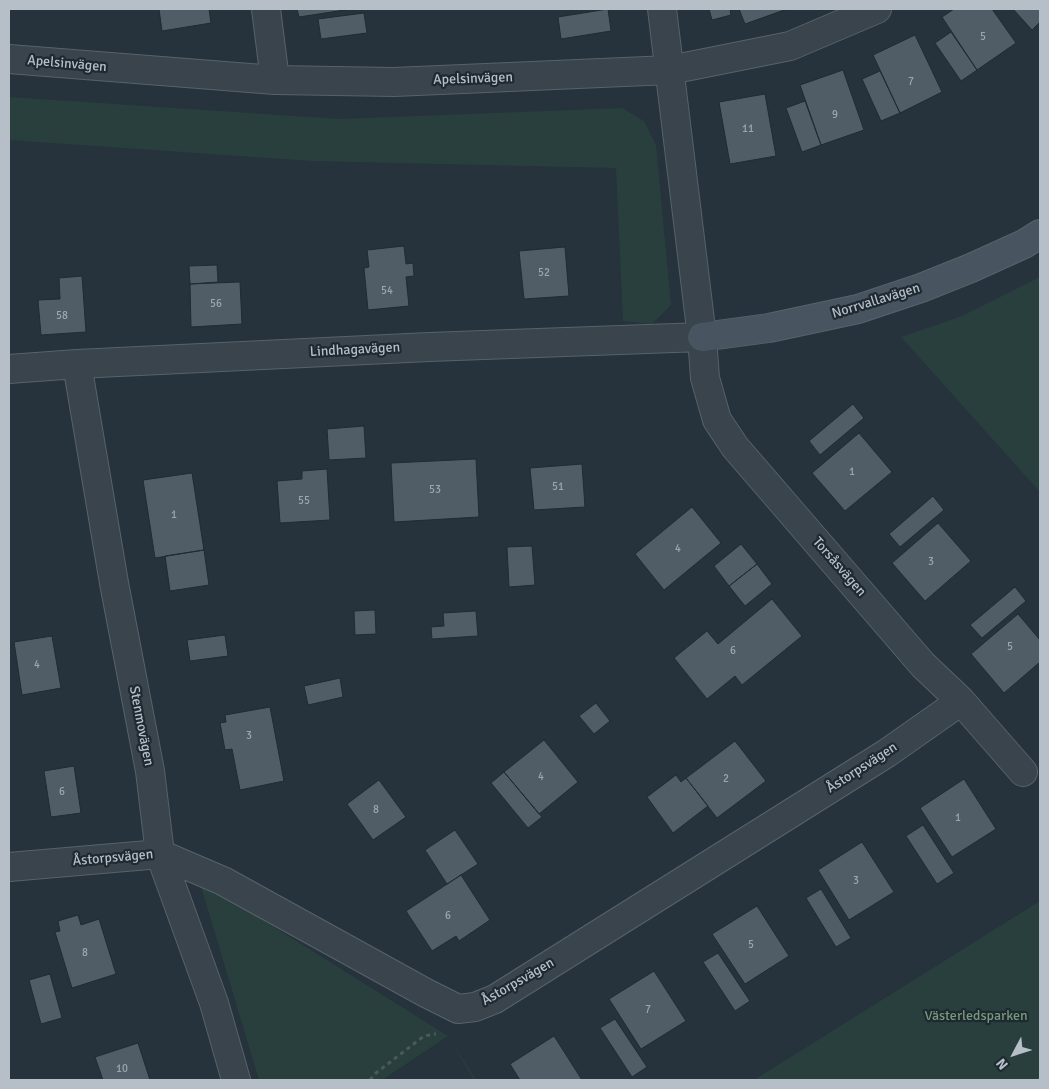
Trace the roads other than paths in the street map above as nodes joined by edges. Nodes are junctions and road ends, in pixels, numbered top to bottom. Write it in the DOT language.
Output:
graph roads {
  1 [pos="266,9"];
  2 [pos="662,9"];
  3 [pos="877,9"];
  4 [pos="9,59"];
  5 [pos="670,70"];
  6 [pos="276,80"];
  7 [pos="1040,234"];
  8 [pos="702,337"];
  9 [pos="77,364"];
  10 [pos="9,369"];
  11 [pos="961,701"];
  12 [pos="1023,772"];
  13 [pos="160,854"];
  14 [pos="9,867"];
  15 [pos="236,1080"];
  1 -- 6 [label="street"];
  2 -- 5 [label="street"];
  3 -- 5 [label="street, Apelsinvägen"];
  4 -- 6 [label="street, Apelsinvägen"];
  5 -- 6 [label="street, Apelsinvägen"];
  5 -- 8 [label="street"];
  7 -- 8 [label="street, Norrvallavägen"];
  8 -- 9 [label="street, Lindhagavägen"];
  8 -- 11 [label="street, Torsåsvägen"];
  9 -- 10 [label="street, Lindhagavägen"];
  9 -- 13 [label="street, Stenmovägen"];
  11 -- 12 [label="street, Torsåsvägen"];
  11 -- 13 [label="street, Åstorpsvägen"];
  13 -- 14 [label="street, Åstorpsvägen"];
  13 -- 15 [label="street, Stenmovägen"];
}
